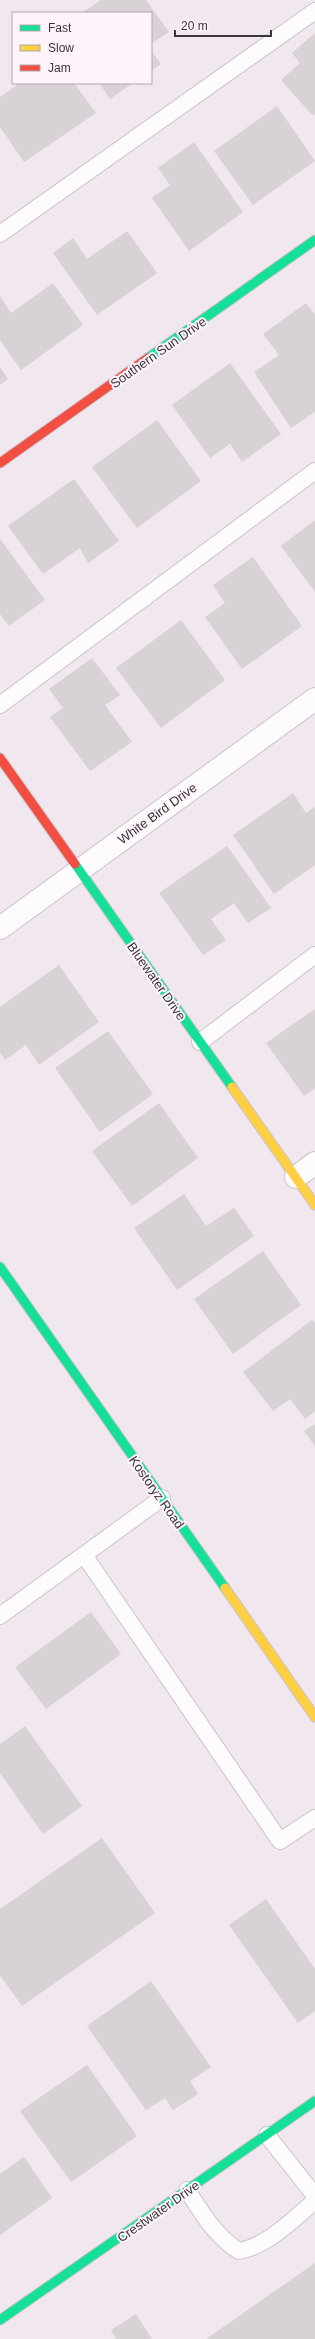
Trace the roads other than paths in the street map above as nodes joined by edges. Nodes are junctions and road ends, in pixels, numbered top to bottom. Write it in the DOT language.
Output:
graph roads {
  1 [pos="315,11"];
  2 [pos="0,234"];
  3 [pos="315,240"];
  4 [pos="0,463"];
  5 [pos="315,471"];
  6 [pos="315,699"];
  7 [pos="0,704"];
  8 [pos="0,758"];
  9 [pos="79,869"];
  10 [pos="0,928"];
  11 [pos="315,955"];
  12 [pos="200,1042"];
  13 [pos="315,1163"];
  14 [pos="296,1177"];
  15 [pos="315,1205"];
  16 [pos="0,1267"];
  17 [pos="162,1498"];
  18 [pos="84,1555"];
  19 [pos="0,1616"];
  20 [pos="315,1717"];
  21 [pos="315,1818"];
  22 [pos="315,2101"];
  23 [pos="267,2134"];
  24 [pos="187,2190"];
  25 [pos="315,2196"];
  26 [pos="315,2201"];
  27 [pos="0,2320"];
  1 -- 2 [label="lane"];
  3 -- 4 [label="street, Southern Sun Drive"];
  5 -- 7 [label="lane"];
  6 -- 9 [label="street, White Bird Drive"];
  8 -- 9 [label="street, Bluewater Drive"];
  9 -- 10 [label="street, White Bird Drive"];
  9 -- 12 [label="street, Bluewater Drive"];
  11 -- 12 [label="lane"];
  12 -- 14 [label="street, Bluewater Drive"];
  13 -- 14 [label="street"];
  14 -- 15 [label="street, Bluewater Drive"];
  16 -- 17 [label="street, Kostoryz Road"];
  17 -- 18 [label="lane"];
  17 -- 20 [label="street, Kostoryz Road"];
  18 -- 19 [label="lane"];
  18 -- 21 [label="lane"];
  22 -- 23 [label="street, Crestwater Drive"];
  23 -- 24 [label="street, Crestwater Drive"];
  23 -- 25 [label="lane"];
  24 -- 26 [label="lane"];
  24 -- 27 [label="street, Crestwater Drive"];
}
